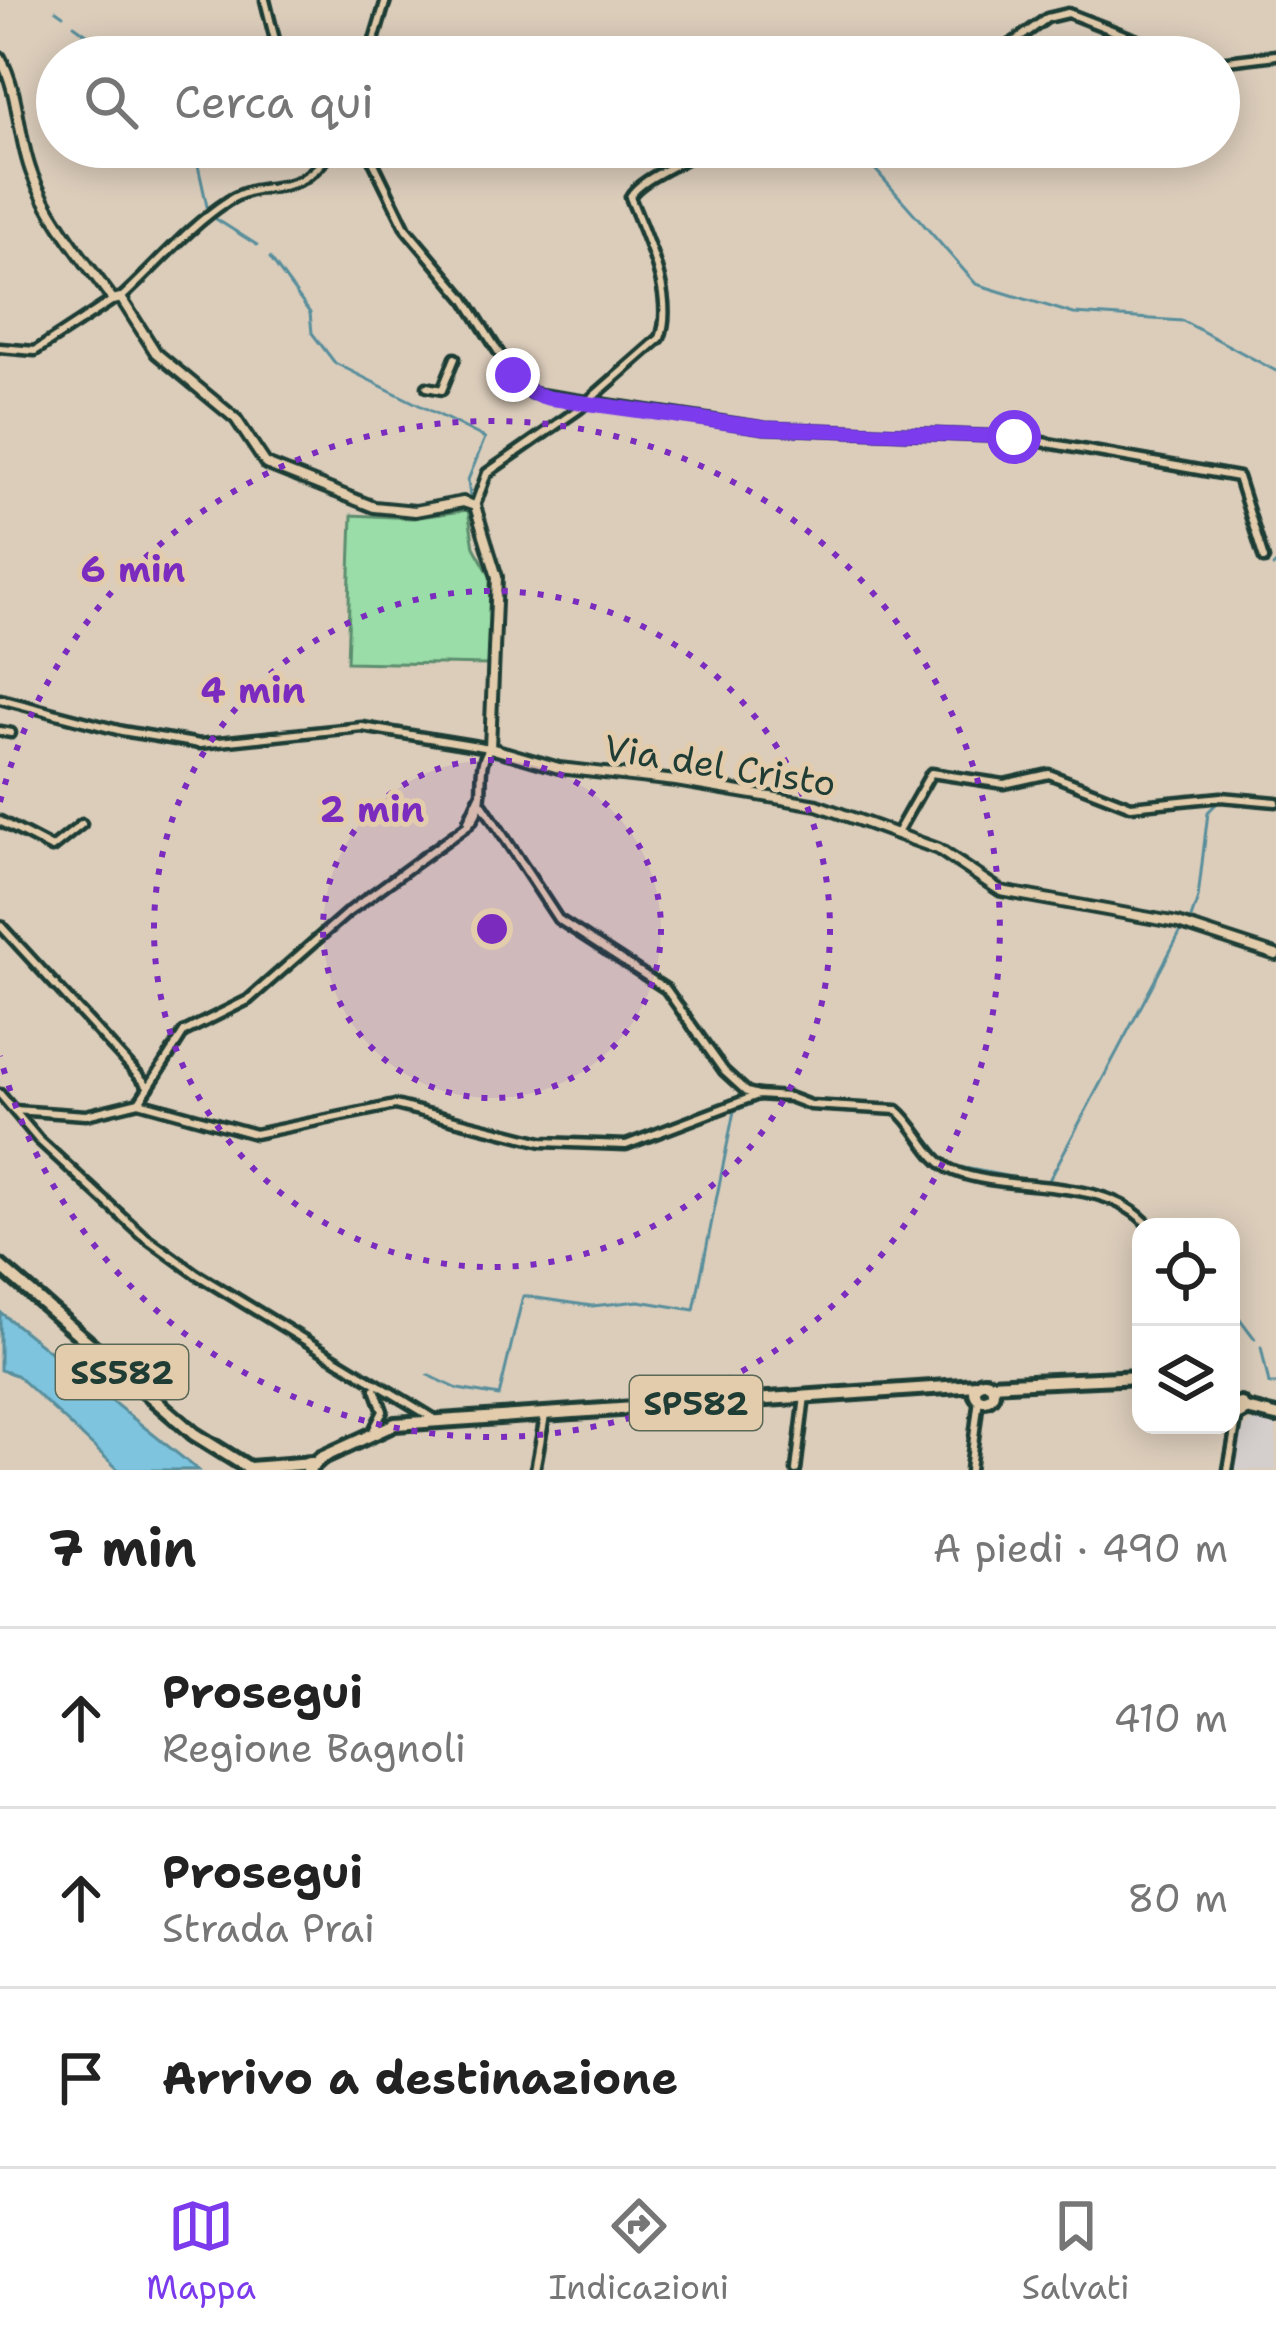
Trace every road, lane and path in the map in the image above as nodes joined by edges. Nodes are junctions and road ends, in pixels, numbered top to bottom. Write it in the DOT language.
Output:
graph roads {
  1 [pos="265,0"];
  2 [pos="386,0"];
  3 [pos="274,36"];
  4 [pos="376,36"];
  5 [pos="1022,36"];
  6 [pos="1127,36"];
  7 [pos="1276,56"];
  8 [pos="0,57"];
  9 [pos="1240,60"];
  10 [pos="317,168"];
  11 [pos="376,168"];
  12 [pos="669,168"];
  13 [pos="117,299"];
  14 [pos="0,348"];
  15 [pos="454,358"];
  16 [pos="427,387"];
  17 [pos="584,400"];
  18 [pos="475,506"];
  19 [pos="1264,559"];
  20 [pos="0,699"];
  21 [pos="0,731"];
  22 [pos="11,734"];
  23 [pos="490,748"];
  24 [pos="483,779"];
  25 [pos="1276,802"];
  26 [pos="483,805"];
  27 [pos="0,821"];
  28 [pos="82,824"];
  29 [pos="462,829"];
  30 [pos="897,833"];
  31 [pos="0,925"];
  32 [pos="1276,955"];
  33 [pos="149,1087"];
  34 [pos="0,1094"];
  35 [pos="758,1095"];
  36 [pos="139,1102"];
  37 [pos="14,1110"];
  38 [pos="1136,1218"];
  39 [pos="0,1266"];
  40 [pos="1132,1377"];
  41 [pos="374,1385"];
  42 [pos="983,1391"];
  43 [pos="805,1396"];
  44 [pos="392,1397"];
  45 [pos="1240,1408"];
  46 [pos="547,1412"];
  47 [pos="1276,1415"];
  48 [pos="436,1419"];
  49 [pos="395,1424"];
  50 [pos="372,1432"];
  51 [pos="1234,1434"];
  52 [pos="312,1466"];
  53 [pos="268,1468"];
  54 [pos="295,1468"];
  55 [pos="251,1469"];
  56 [pos="535,1470"];
  57 [pos="796,1470"];
  58 [pos="970,1470"];
  59 [pos="1228,1470"];
  1 -- 3 [label="street"];
  2 -- 4 [label="street"];
  5 -- 6 [label="street"];
  7 -- 9 [label="street"];
  8 -- 13 [label="street"];
  10 -- 13 [label="street"];
  11 -- 17 [label="street"];
  12 -- 17 [label="street"];
  13 -- 14 [label="street"];
  13 -- 18 [label="street"];
  15 -- 16 [label="street"];
  17 -- 18 [label="street"];
  17 -- 19 [label="street"];
  18 -- 23 [label="street"];
  20 -- 23 [label="street"];
  21 -- 22 [label="street"];
  23 -- 24 [label="street"];
  23 -- 30 [label="street, Via del Cristo"];
  24 -- 26 [label="street"];
  24 -- 29 [label="street"];
  25 -- 30 [label="street"];
  26 -- 29 [label="street"];
  26 -- 35 [label="street"];
  27 -- 28 [label="street"];
  29 -- 33 [label="street"];
  30 -- 32 [label="street, Via del Cristo"];
  31 -- 33 [label="street"];
  33 -- 36 [label="street"];
  34 -- 37 [label="street"];
  35 -- 36 [label="street"];
  35 -- 38 [label="street"];
  36 -- 37 [label="street"];
  37 -- 41 [label="street"];
  39 -- 55 [label="main road, SS582"];
  40 -- 42 [label="main road, SP582"];
  41 -- 44 [label="street"];
  41 -- 50 [label="street"];
  42 -- 43 [label="main road, SP582"];
  42 -- 58 [label="street"];
  43 -- 46 [label="main road, SP582"];
  43 -- 57 [label="street"];
  44 -- 48 [label="street"];
  44 -- 49 [label="street"];
  45 -- 47 [label="main road"];
  46 -- 48 [label="main road, SP582"];
  46 -- 56 [label="street"];
  48 -- 49 [label="main road, SP582"];
  49 -- 50 [label="main road, SP582"];
  50 -- 52 [label="main road, SP582"];
  51 -- 59 [label="street"];
  52 -- 54 [label="main road, SP582"];
  53 -- 54 [label="main road"];
  53 -- 55 [label="main road, SS582"];
}
